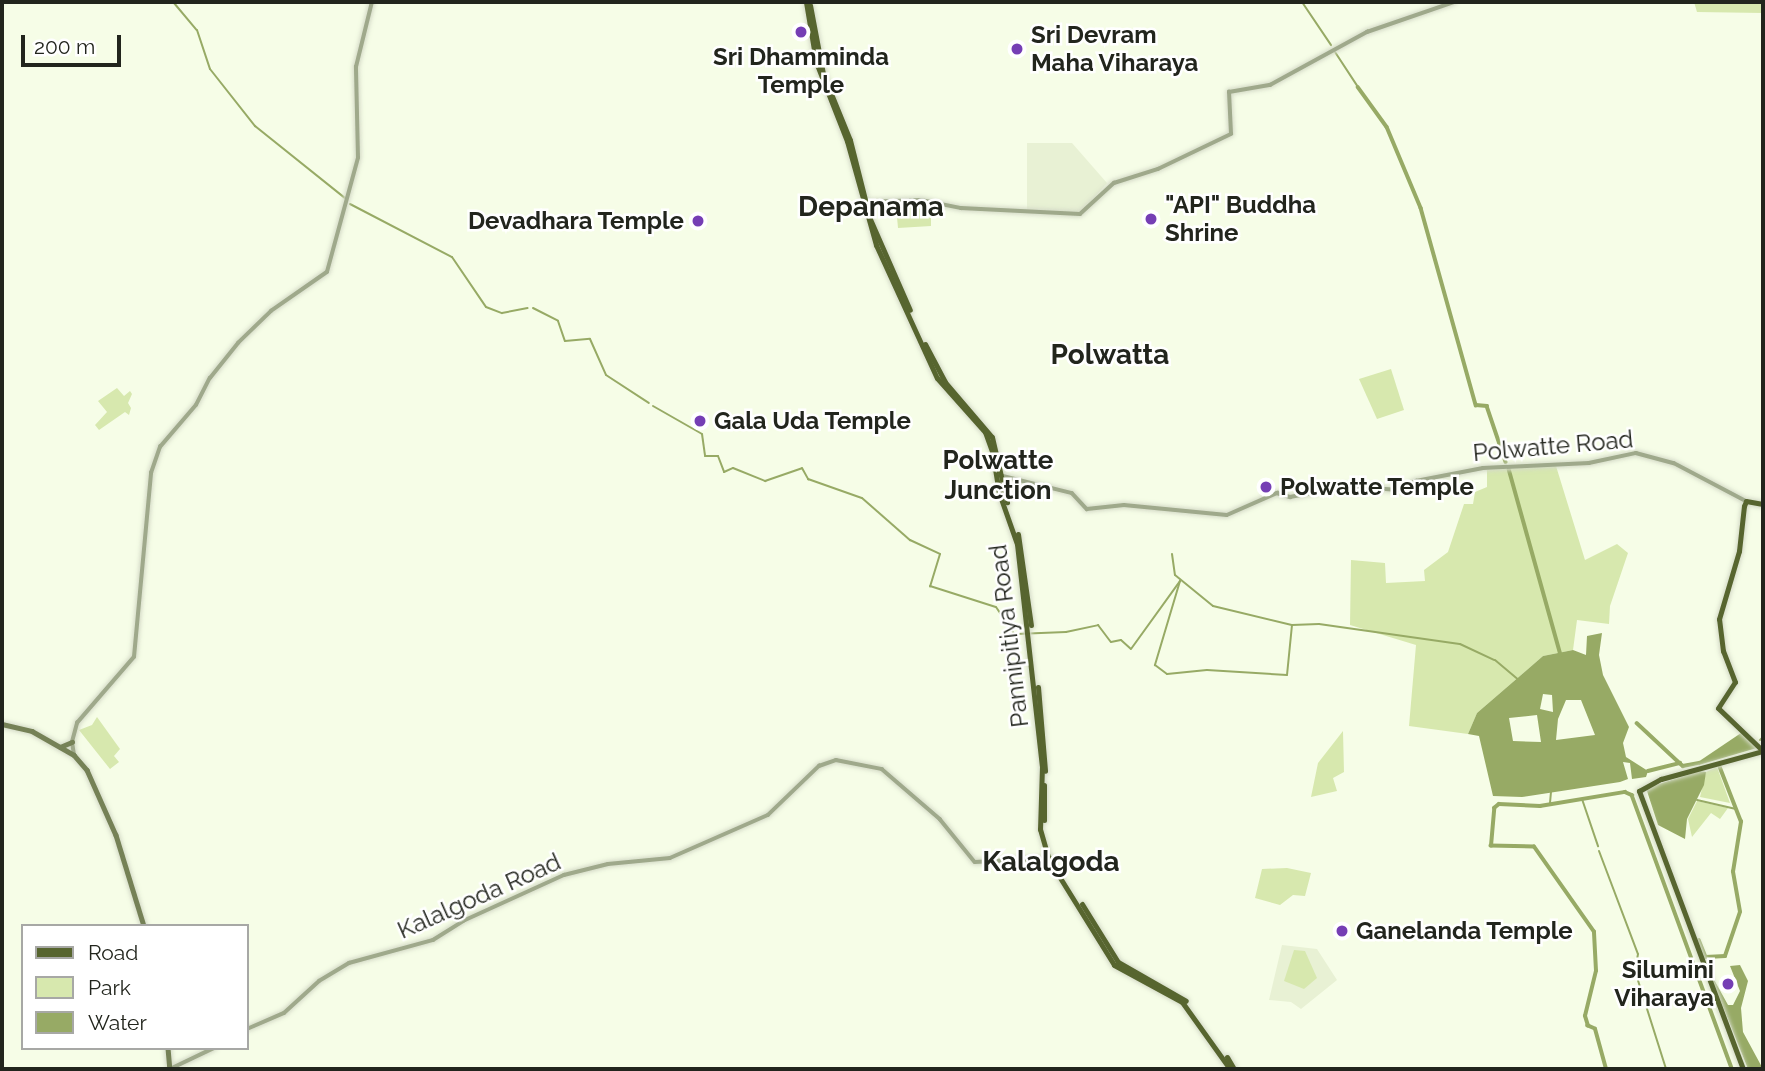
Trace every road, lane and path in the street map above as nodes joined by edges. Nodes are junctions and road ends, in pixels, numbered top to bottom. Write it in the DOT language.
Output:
graph roads {
  1 [pos="372,2"];
  2 [pos="807,2"];
  3 [pos="1454,2"];
  4 [pos="864,202"];
  5 [pos="998,475"];
  6 [pos="1746,501"];
  7 [pos="1763,504"];
  8 [pos="2,724"];
  9 [pos="72,742"];
  10 [pos="59,747"];
  11 [pos="1763,751"];
  12 [pos="74,755"];
  13 [pos="1050,859"];
  14 [pos="143,924"];
  15 [pos="248,1029"];
  16 [pos="168,1050"];
  17 [pos="210,1050"];
  18 [pos="170,1069"];
  19 [pos="1232,1069"];
  20 [pos="1743,1069"];
  1 -- 9 [label="street"];
  2 -- 4 [label="main road, Pannipitiya Road"];
  3 -- 4 [label="street"];
  4 -- 5 [label="main road, Pannipitiya Road"];
  5 -- 6 [label="street, Polwatte Road"];
  5 -- 13 [label="main road, Pannipitiya Road"];
  6 -- 7 [label="main road"];
  6 -- 11 [label="main road"];
  8 -- 10 [label="main road"];
  9 -- 10 [label="main road"];
  9 -- 12 [label="street"];
  10 -- 12 [label="main road"];
  11 -- 20 [label="main road"];
  12 -- 14 [label="main road"];
  13 -- 15 [label="street, Kalalgoda Road"];
  13 -- 19 [label="main road, Pannipitiya Road"];
  16 -- 18 [label="main road"];
  17 -- 18 [label="street"];
}
